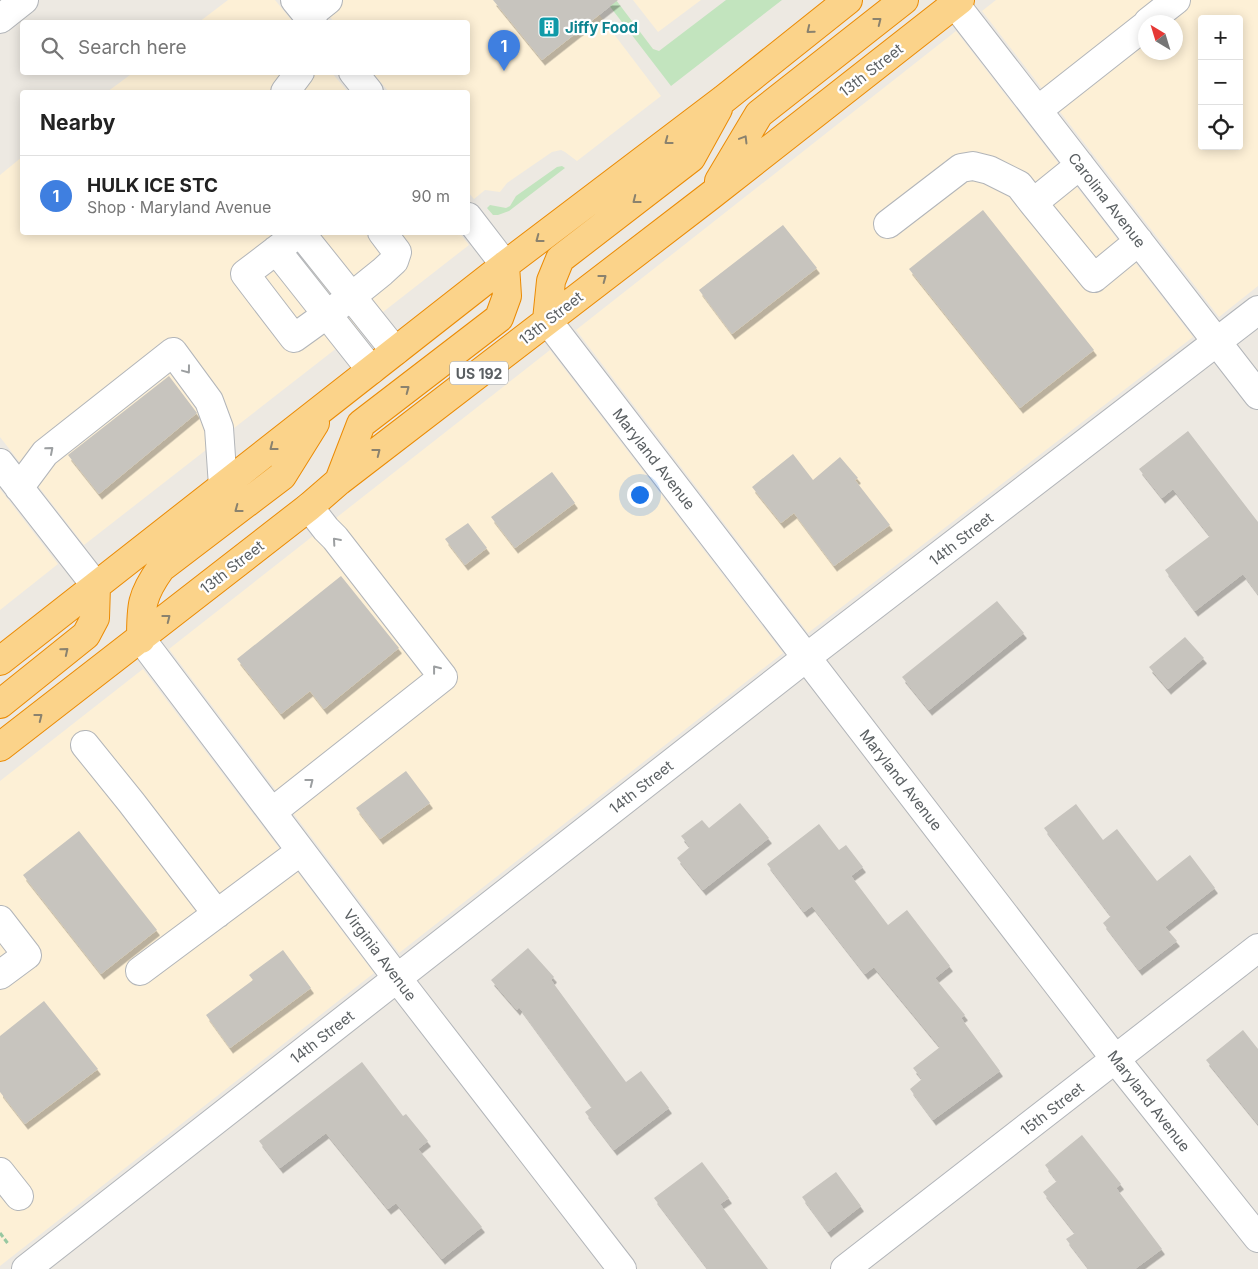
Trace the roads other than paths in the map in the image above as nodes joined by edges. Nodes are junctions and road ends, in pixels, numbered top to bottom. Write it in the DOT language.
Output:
graph roads {
  1 [pos="24,0"];
  2 [pos="848,0"];
  3 [pos="904,0"];
  4 [pos="1176,0"];
  5 [pos="957,1"];
  6 [pos="1158,15"];
  7 [pos="0,19"];
  8 [pos="1138,31"];
  9 [pos="298,75"];
  10 [pos="355,75"];
  11 [pos="287,90"];
  12 [pos="367,90"];
  13 [pos="724,99"];
  14 [pos="1038,110"];
  15 [pos="1080,165"];
  16 [pos="710,196"];
  17 [pos="1033,203"];
  18 [pos="470,220"];
  19 [pos="888,224"];
  20 [pos="296,235"];
  21 [pos="302,235"];
  22 [pos="387,235"];
  23 [pos="1139,241"];
  24 [pos="276,250"];
  25 [pos="505,265"];
  26 [pos="351,297"];
  27 [pos="1258,310"];
  28 [pos="327,313"];
  29 [pos="547,320"];
  30 [pos="1217,342"];
  31 [pos="395,351"];
  32 [pos="371,370"];
  33 [pos="1258,396"];
  34 [pos="324,407"];
  35 [pos="0,463"];
  36 [pos="339,481"];
  37 [pos="223,486"];
  38 [pos="19,488"];
  39 [pos="309,507"];
  40 [pos="96,586"];
  41 [pos="141,638"];
  42 [pos="4,654"];
  43 [pos="807,658"];
  44 [pos="0,704"];
  45 [pos="85,745"];
  46 [pos="0,747"];
  47 [pos="272,812"];
  48 [pos="301,851"];
  49 [pos="217,914"];
  50 [pos="0,920"];
  51 [pos="1258,948"];
  52 [pos="140,971"];
  53 [pos="0,975"];
  54 [pos="397,978"];
  55 [pos="1116,1060"];
  56 [pos="0,1172"];
  57 [pos="19,1196"];
  58 [pos="1258,1238"];
  59 [pos="26,1269"];
  60 [pos="622,1269"];
  61 [pos="845,1269"];
  1 -- 7 [label="street"];
  2 -- 13 [label="highway, one-way"];
  16 -- 3 [label="highway, one-way"];
  4 -- 6 [label="street"];
  5 -- 14 [label="street, Carolina Avenue"];
  5 -- 16 [label="highway, 13th Street / US 192"];
  8 -- 14 [label="street"];
  9 -- 11 [label="street"];
  10 -- 12 [label="street"];
  13 -- 25 [label="highway, one-way"];
  13 -- 29 [label="highway, one-way"];
  14 -- 15 [label="street, Carolina Avenue"];
  15 -- 17 [label="street"];
  15 -- 23 [label="street, Carolina Avenue"];
  29 -- 16 [label="highway, 13th Street / US 192, one-way"];
  17 -- 19 [label="street"];
  17 -- 23 [label="street"];
  18 -- 25 [label="street"];
  20 -- 24 [label="street"];
  21 -- 26 [label="street"];
  22 -- 26 [label="street"];
  23 -- 30 [label="street, Carolina Avenue"];
  24 -- 28 [label="street"];
  24 -- 28 [label="street"];
  25 -- 31 [label="highway"];
  36 -- 25 [label="highway, one-way"];
  26 -- 28 [label="street"];
  26 -- 31 [label="street"];
  27 -- 30 [label="street, 14th Street"];
  28 -- 32 [label="street"];
  36 -- 29 [label="highway, 13th Street / US 192, one-way"];
  29 -- 43 [label="street, Maryland Avenue"];
  30 -- 33 [label="street, Carolina Avenue"];
  30 -- 43 [label="street, 14th Street"];
  31 -- 32 [label="highway"];
  32 -- 34 [label="highway"];
  34 -- 37 [label="highway, one-way"];
  34 -- 41 [label="highway, one-way"];
  35 -- 38 [label="street"];
  36 -- 39 [label="highway, 13th Street / US 192"];
  38 -- 37 [label="street, one-way"];
  37 -- 40 [label="highway"];
  38 -- 40 [label="street"];
  41 -- 39 [label="highway, 13th Street / US 192, one-way"];
  47 -- 39 [label="street, one-way"];
  40 -- 42 [label="highway"];
  44 -- 40 [label="highway, one-way"];
  46 -- 41 [label="highway, 13th Street / US 192, one-way"];
  41 -- 47 [label="street, Virginia Avenue"];
  43 -- 54 [label="street, 14th Street"];
  43 -- 55 [label="street, Maryland Avenue"];
  45 -- 49 [label="street"];
  47 -- 48 [label="street, Virginia Avenue"];
  48 -- 49 [label="street"];
  48 -- 54 [label="street, Virginia Avenue"];
  49 -- 52 [label="street"];
  50 -- 53 [label="street"];
  51 -- 55 [label="street, 15th Street"];
  54 -- 59 [label="street, 14th Street"];
  54 -- 60 [label="street, Virginia Avenue"];
  55 -- 58 [label="street, Maryland Avenue"];
  55 -- 61 [label="street, 15th Street"];
  56 -- 57 [label="street"];
}
